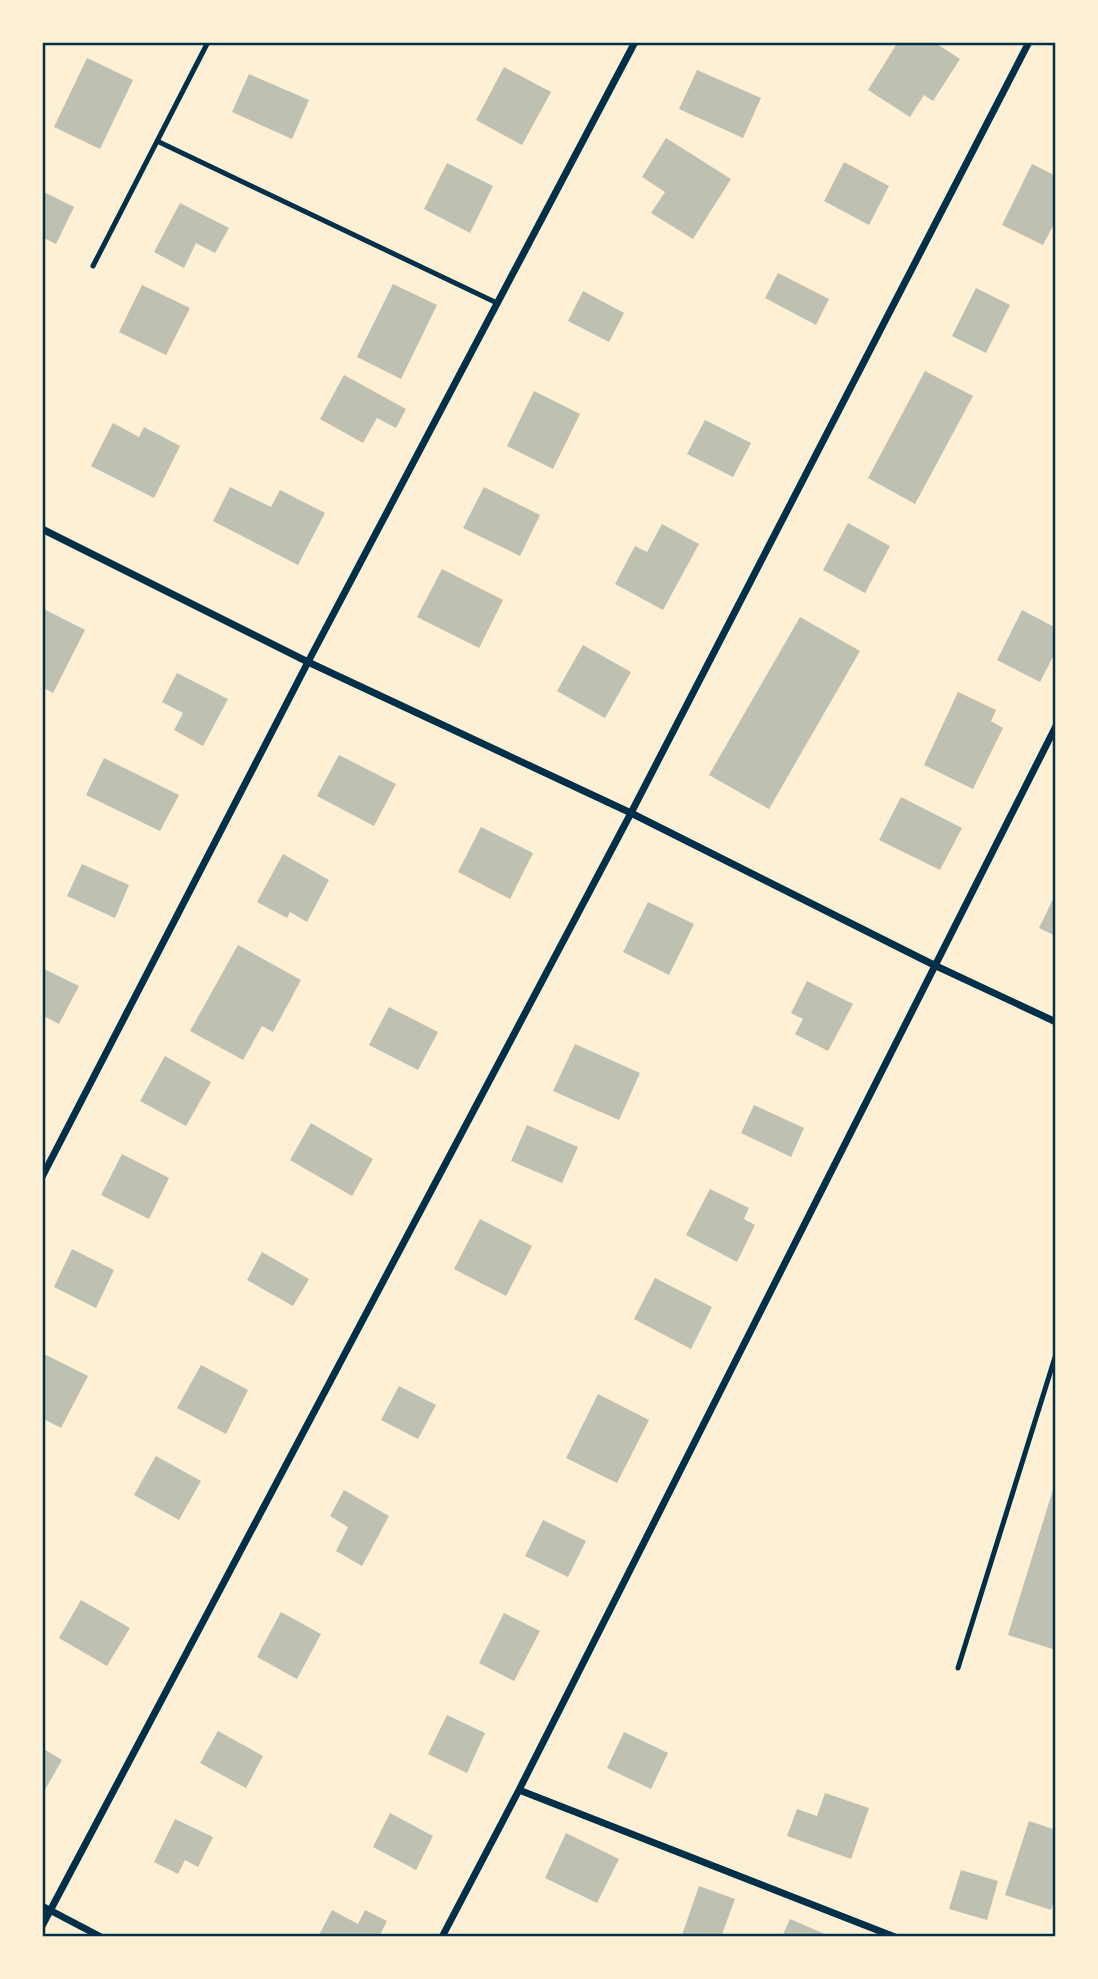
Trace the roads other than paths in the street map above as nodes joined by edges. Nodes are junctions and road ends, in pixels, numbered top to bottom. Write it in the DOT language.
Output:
graph roads {
  1 [pos="208,42"];
  2 [pos="635,42"];
  3 [pos="1028,42"];
  4 [pos="157,141"];
  5 [pos="93,265"];
  6 [pos="497,303"];
  7 [pos="42,529"];
  8 [pos="308,662"];
  9 [pos="1056,726"];
  10 [pos="631,813"];
  11 [pos="934,965"];
  12 [pos="1056,1022"];
  13 [pos="42,1177"];
  14 [pos="1056,1354"];
  15 [pos="958,1668"];
  16 [pos="519,1790"];
  17 [pos="46,1909"];
  18 [pos="42,1926"];
  19 [pos="101,1937"];
  20 [pos="442,1937"];
  21 [pos="895,1937"];
  1 -- 4 [label="lane"];
  2 -- 6 [label="street"];
  3 -- 10 [label="street"];
  4 -- 5 [label="lane"];
  4 -- 6 [label="lane"];
  6 -- 8 [label="street"];
  7 -- 8 [label="street"];
  8 -- 10 [label="street"];
  8 -- 13 [label="street"];
  9 -- 11 [label="street"];
  10 -- 11 [label="street"];
  10 -- 17 [label="street"];
  11 -- 12 [label="street"];
  11 -- 16 [label="street"];
  14 -- 15 [label="lane"];
  16 -- 20 [label="street"];
  16 -- 21 [label="street"];
  17 -- 18 [label="street"];
  17 -- 19 [label="street"];
}
